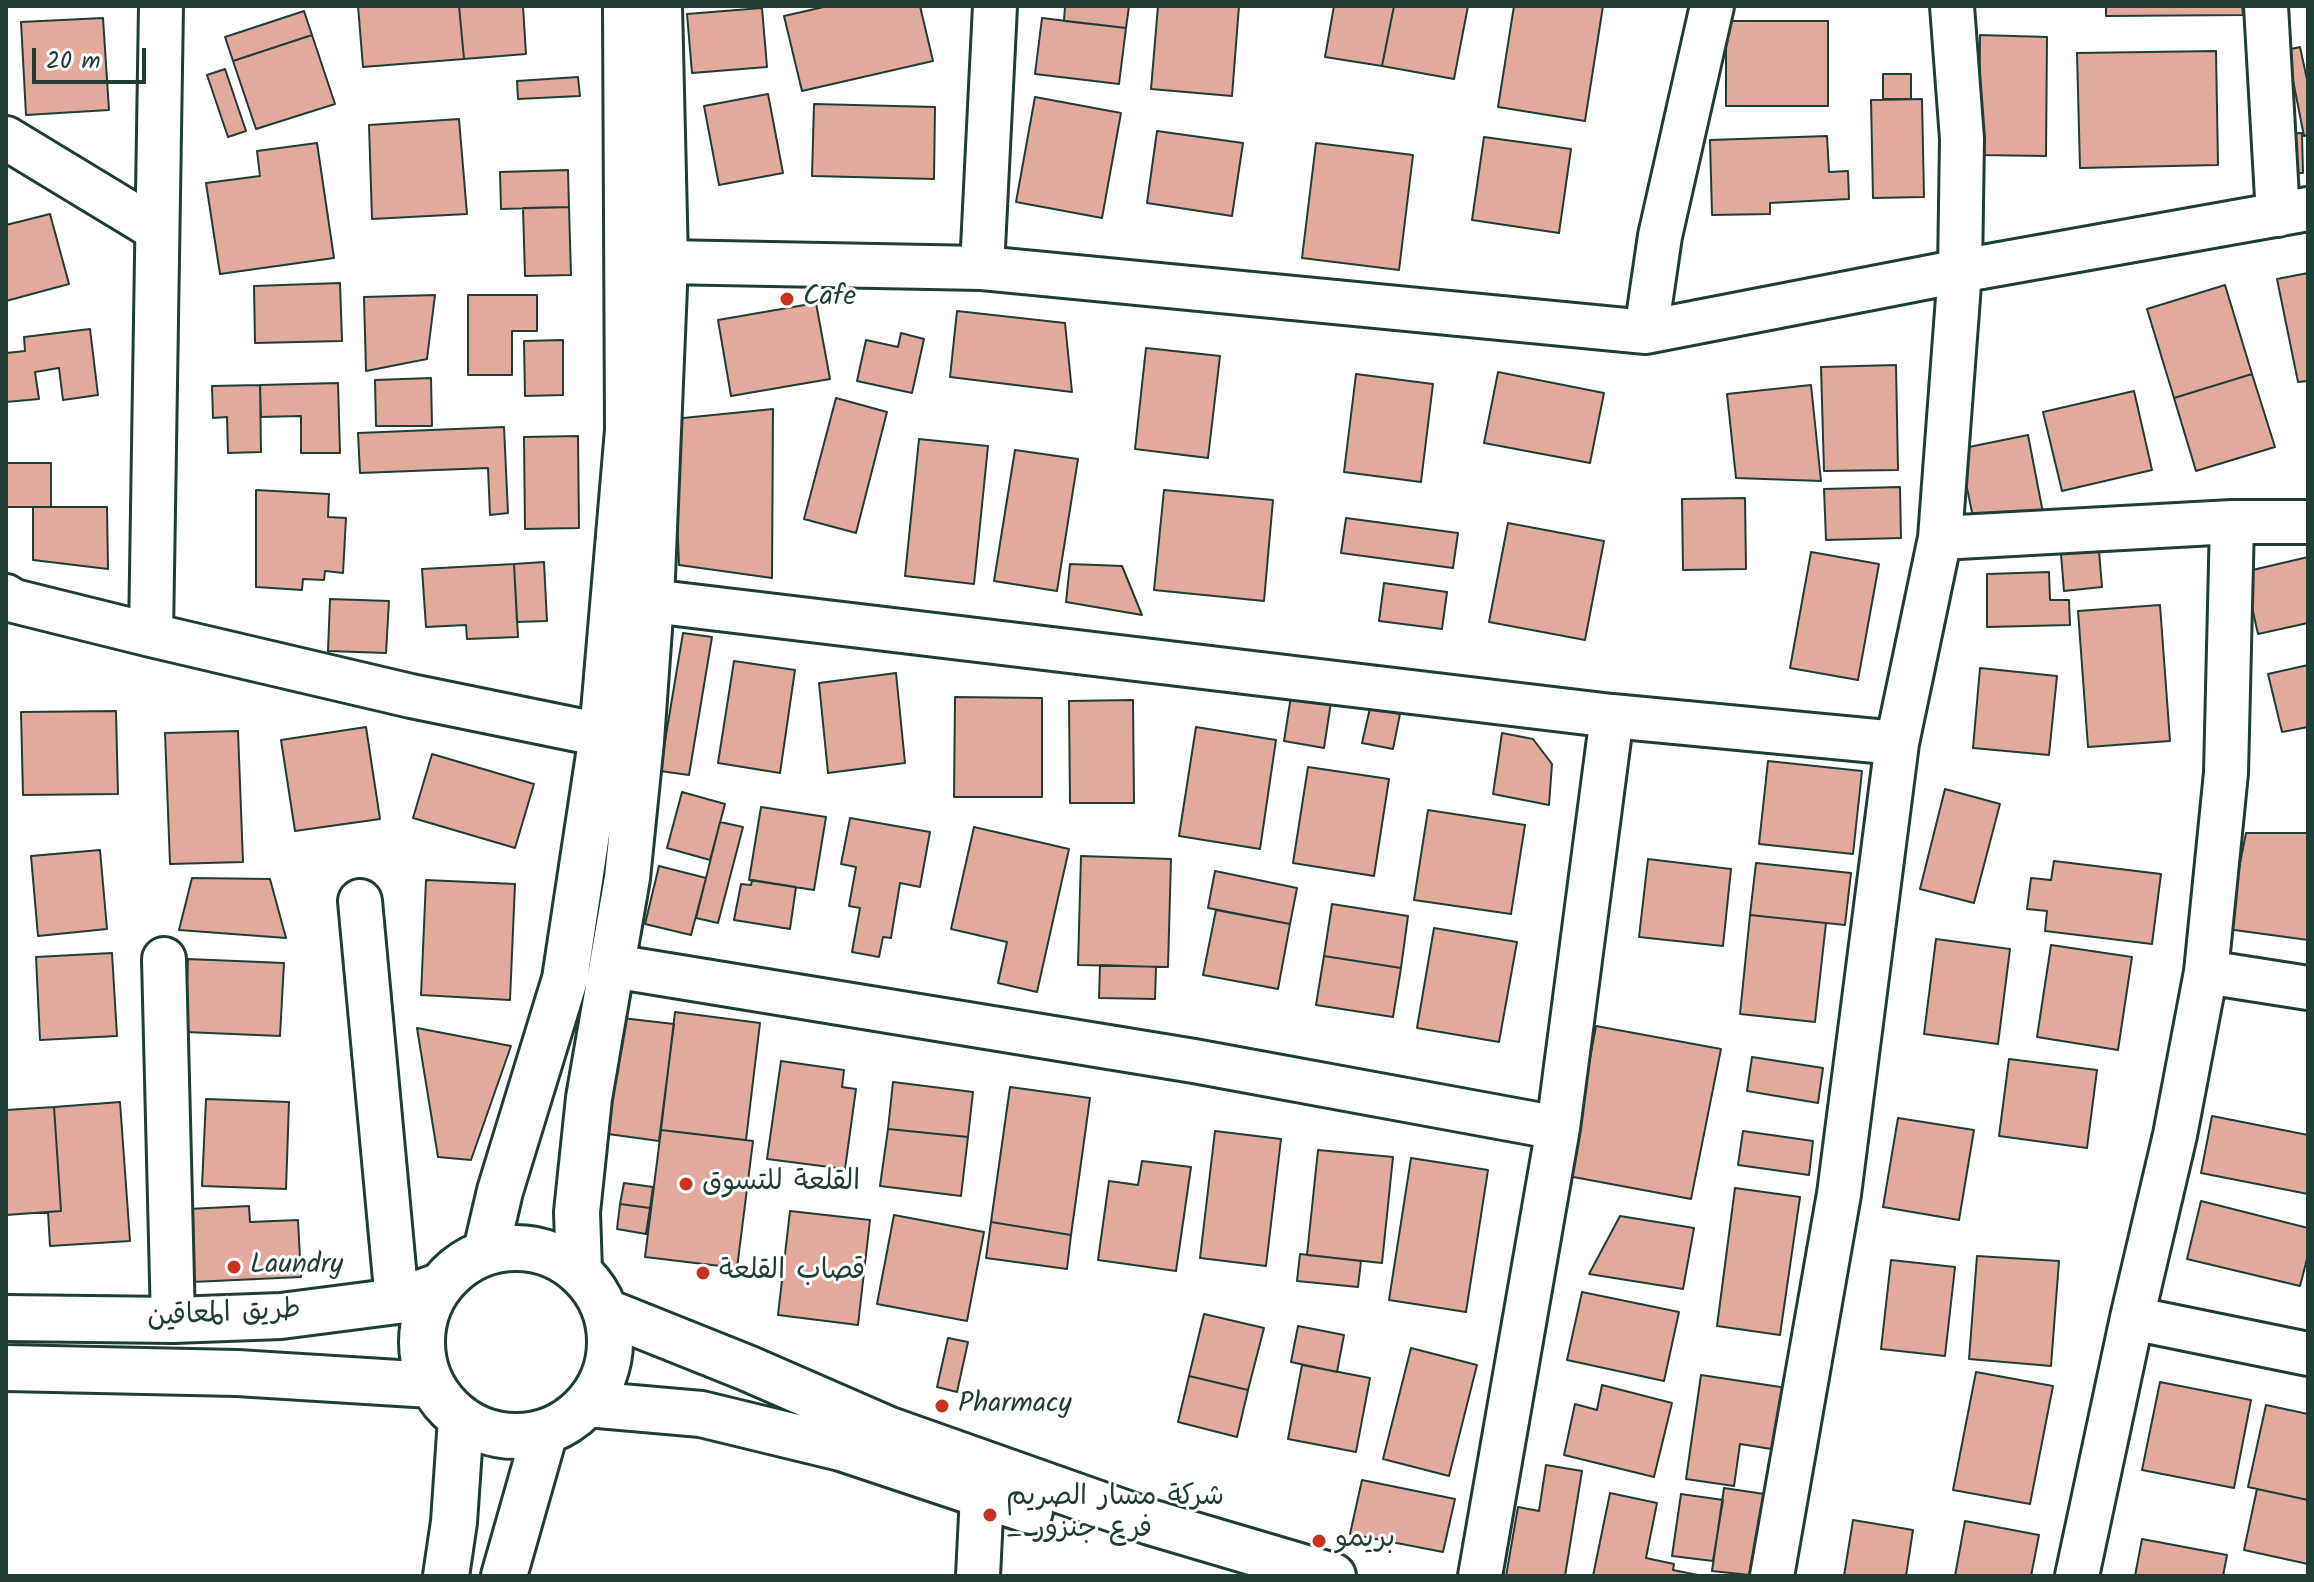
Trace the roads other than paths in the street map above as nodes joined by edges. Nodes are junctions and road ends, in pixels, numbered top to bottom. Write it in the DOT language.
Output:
graph roads {
  1 [pos="161,6"];
  2 [pos="626,6"];
  3 [pos="659,6"];
  4 [pos="995,6"];
  5 [pos="1712,6"];
  6 [pos="1952,6"];
  7 [pos="2266,6"];
  8 [pos="6,138"];
  9 [pos="2293,212"];
  10 [pos="156,229"];
  11 [pos="665,262"];
  12 [pos="982,268"];
  13 [pos="1960,271"];
  14 [pos="1646,332"];
  15 [pos="2232,522"];
  16 [pos="2308,522"];
  17 [pos="1940,538"];
  18 [pos="6,596"];
  19 [pos="651,601"];
  20 [pos="151,635"];
  21 [pos="1612,716"];
  22 [pos="602,735"];
  23 [pos="1897,743"];
  24 [pos="360,901"];
  25 [pos="164,959"];
  26 [pos="613,966"];
  27 [pos="2206,972"];
  28 [pos="2308,988"];
  29 [pos="1558,1128"];
  30 [pos="486,1251"];
  31 [pos="579,1271"];
  32 [pos="439,1286"];
  33 [pos="397,1301"];
  34 [pos="607,1312"];
  35 [pos="6,1318"];
  36 [pos="2132,1318"];
  37 [pos="173,1320"];
  38 [pos="2308,1354"];
  39 [pos="6,1368"];
  40 [pos="431,1385"];
  41 [pos="587,1404"];
  42 [pos="461,1419"];
  43 [pos="545,1432"];
  44 [pos="982,1495"];
  45 [pos="446,1576"];
  46 [pos="504,1576"];
  47 [pos="978,1576"];
  48 [pos="1228,1576"];
  49 [pos="1333,1576"];
  50 [pos="1480,1576"];
  51 [pos="1772,1576"];
  52 [pos="2077,1576"];
  1 -- 10 [label="street"];
  2 -- 22 [label="street"];
  3 -- 11 [label="street"];
  4 -- 12 [label="street"];
  5 -- 14 [label="street"];
  6 -- 13 [label="street"];
  7 -- 9 [label="street"];
  8 -- 10 [label="street"];
  9 -- 13 [label="street"];
  10 -- 20 [label="street"];
  11 -- 12 [label="street"];
  11 -- 19 [label="street"];
  12 -- 14 [label="street"];
  13 -- 14 [label="street"];
  13 -- 17 [label="street"];
  15 -- 16 [label="street"];
  15 -- 17 [label="street"];
  15 -- 27 [label="street"];
  17 -- 23 [label="street"];
  18 -- 20 [label="street"];
  19 -- 21 [label="street"];
  19 -- 26 [label="street"];
  20 -- 22 [label="street"];
  21 -- 23 [label="street"];
  21 -- 29 [label="street"];
  22 -- 30 [label="street"];
  23 -- 51 [label="street"];
  24 -- 33 [label="street"];
  25 -- 37 [label="street"];
  26 -- 29 [label="street"];
  26 -- 31 [label="street"];
  27 -- 28 [label="street"];
  27 -- 36 [label="street"];
  29 -- 50 [label="street"];
  30 -- 31 [label="street"];
  30 -- 32 [label="street"];
  31 -- 34 [label="street"];
  32 -- 33 [label="street, طريق المعاقين"];
  32 -- 40 [label="street"];
  33 -- 37 [label="street, طريق المعاقين"];
  34 -- 41 [label="street"];
  34 -- 49 [label="street"];
  35 -- 37 [label="street, طريق المعاقين"];
  36 -- 38 [label="street"];
  36 -- 52 [label="street"];
  39 -- 40 [label="street, طريق المعاقين"];
  40 -- 42 [label="street"];
  41 -- 43 [label="street"];
  41 -- 44 [label="street"];
  42 -- 43 [label="street"];
  42 -- 45 [label="street"];
  43 -- 46 [label="street"];
  44 -- 47 [label="street"];
  44 -- 48 [label="street"];
}
